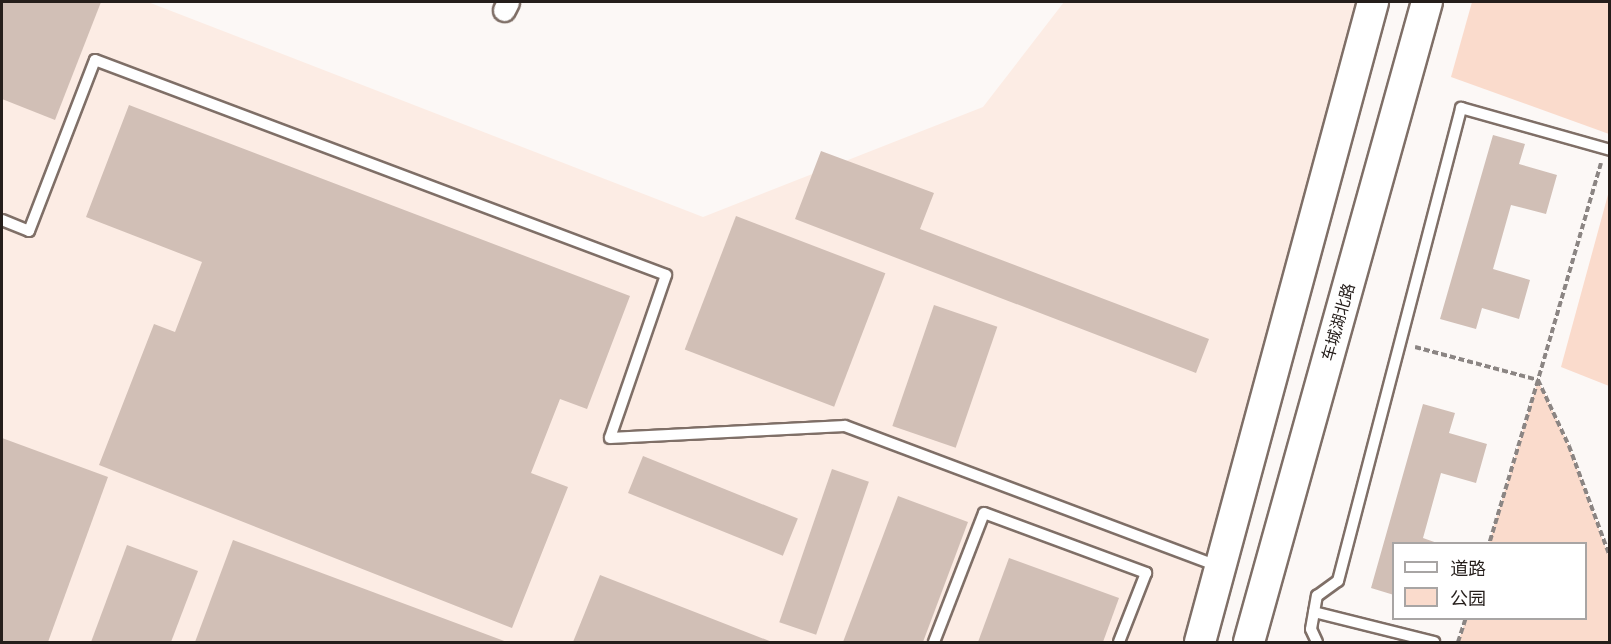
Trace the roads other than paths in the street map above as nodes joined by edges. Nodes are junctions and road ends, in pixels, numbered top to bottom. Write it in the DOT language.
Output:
graph roads {
  1 [pos="1373,2"];
  2 [pos="1427,2"];
  3 [pos="1607,149"];
  4 [pos="2,220"];
  5 [pos="1221,567"];
  6 [pos="1314,612"];
  7 [pos="934,642"];
  8 [pos="1119,642"];
  9 [pos="1200,642"];
  10 [pos="1249,642"];
  11 [pos="1317,642"];
  12 [pos="1434,642"];
  1 -- 5 [label="main road"];
  2 -- 10 [label="main road, 车城湖北路"];
  3 -- 6 [label="lane"];
  4 -- 5 [label="lane"];
  5 -- 9 [label="main road"];
  6 -- 11 [label="lane"];
  6 -- 12 [label="lane"];
  7 -- 8 [label="lane"];
}
